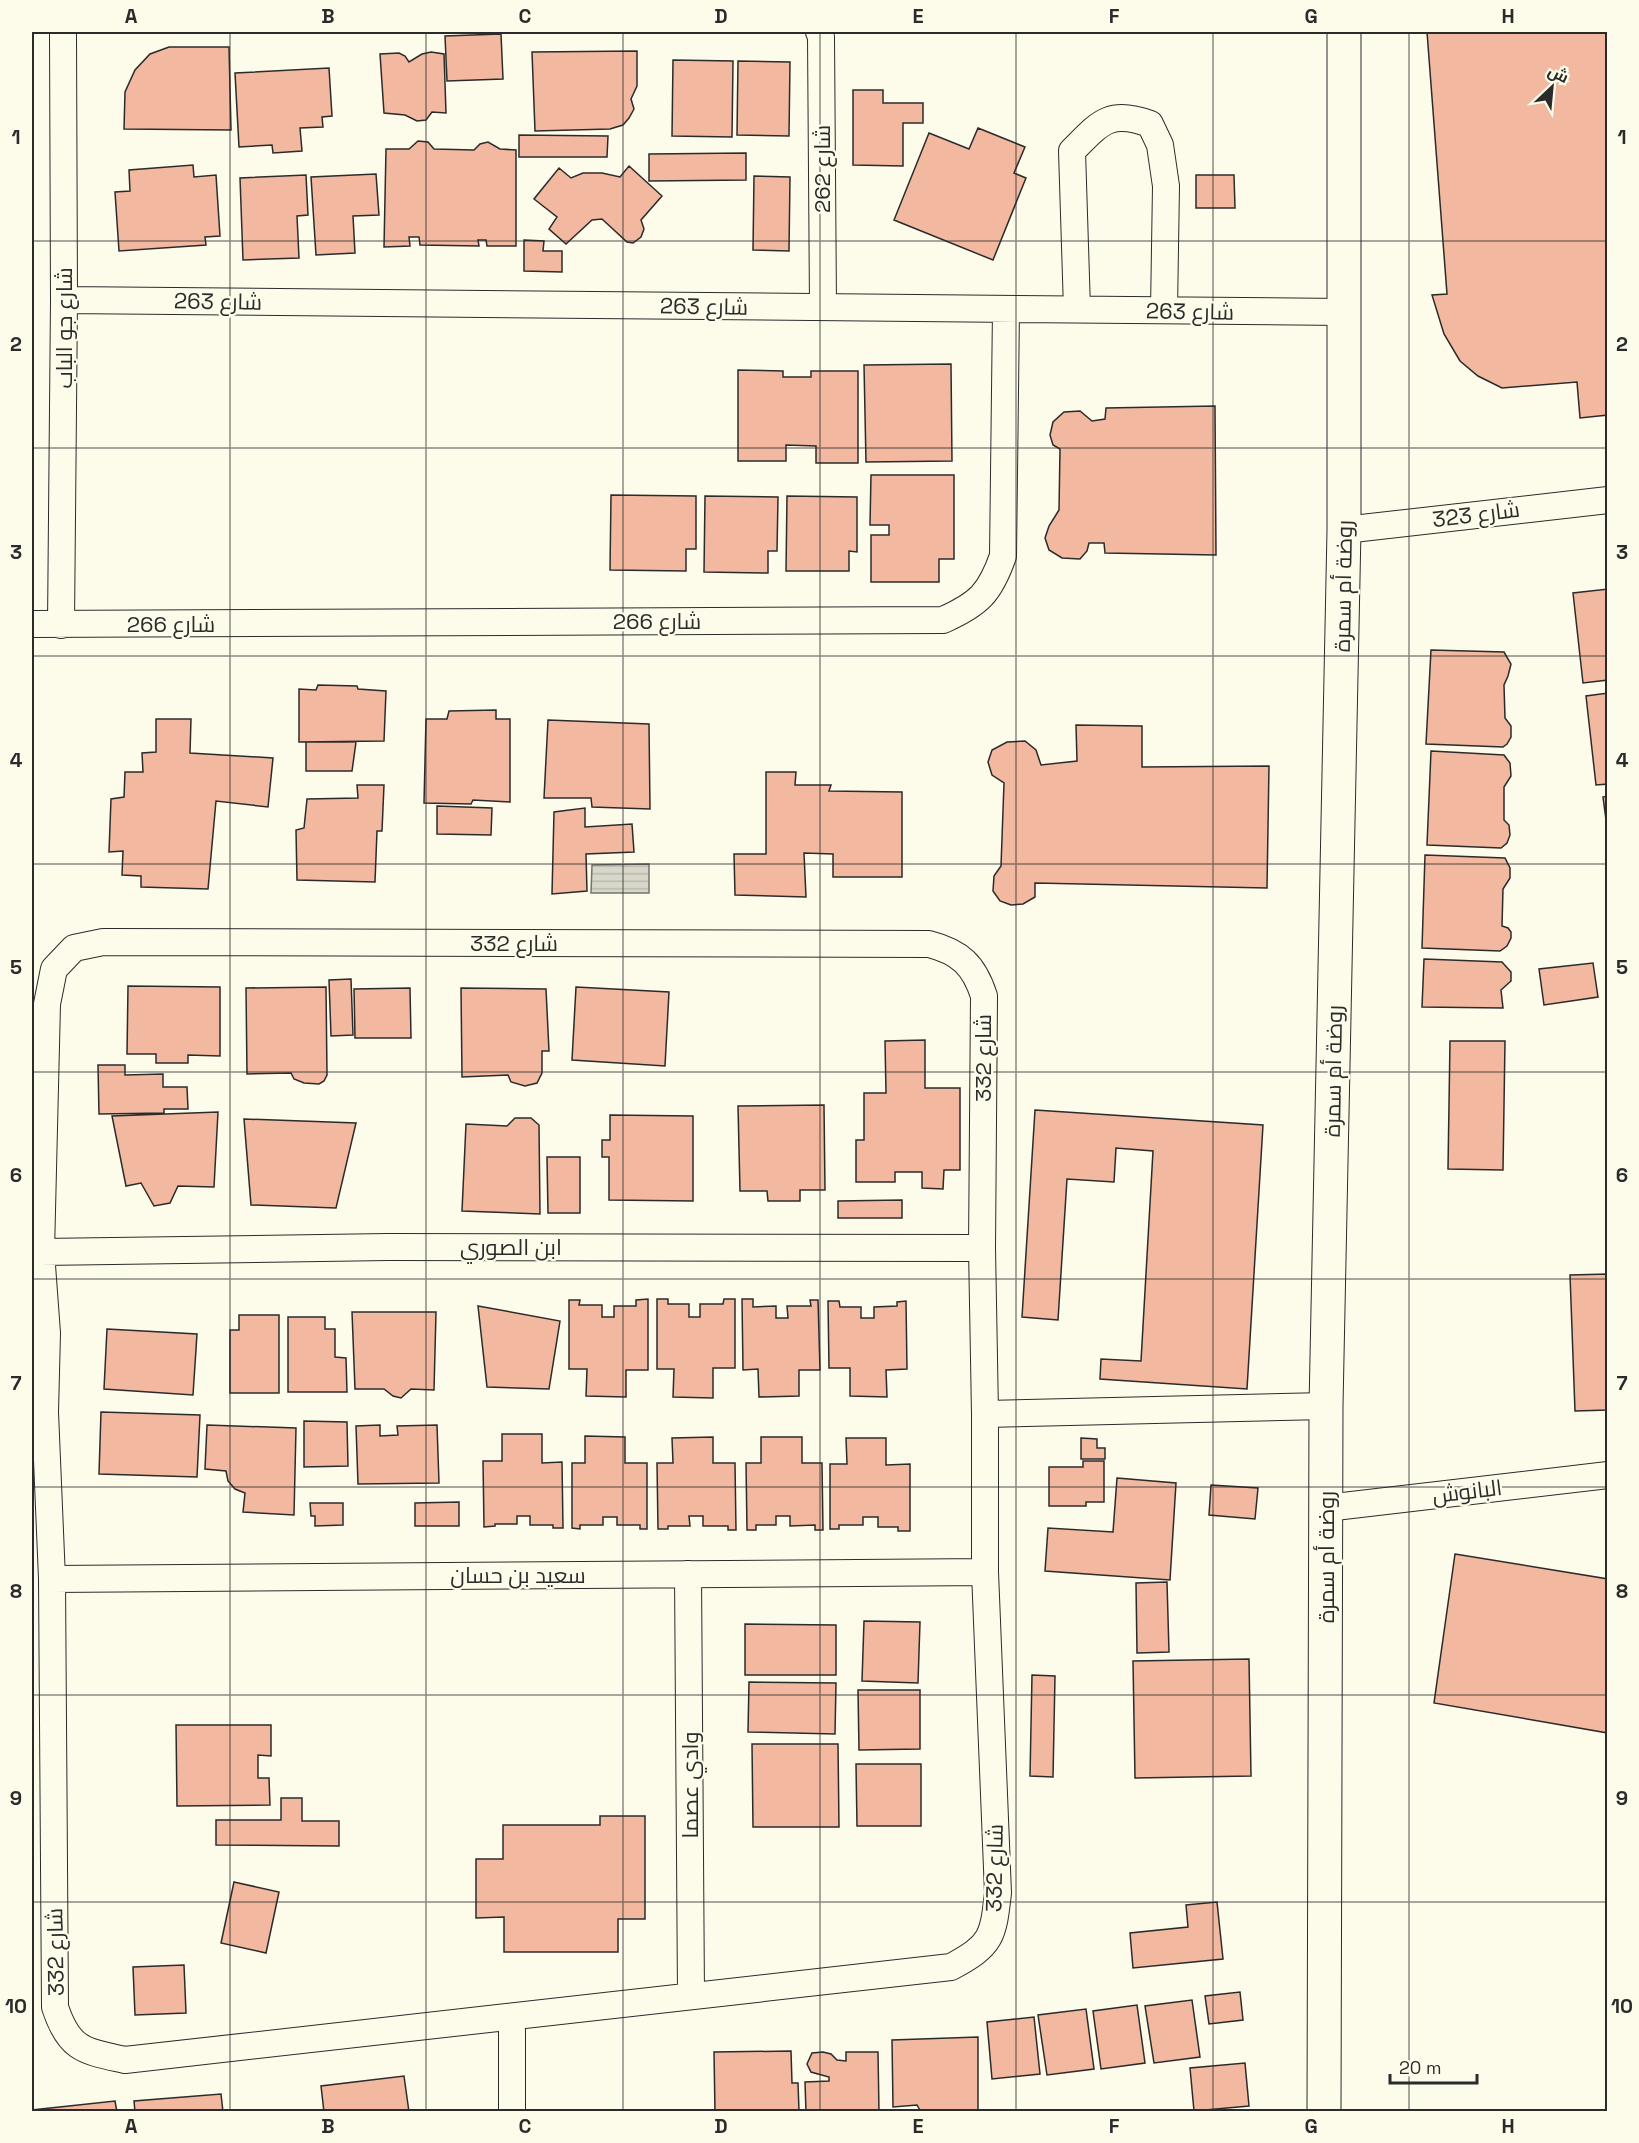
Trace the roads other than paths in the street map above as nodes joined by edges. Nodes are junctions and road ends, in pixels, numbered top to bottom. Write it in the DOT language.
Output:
graph roads {
  1 [pos="63,32"];
  2 [pos="819,32"];
  3 [pos="1344,32"];
  4 [pos="64,300"];
  5 [pos="823,307"];
  6 [pos="1006,309"];
  7 [pos="1077,309"];
  8 [pos="1164,310"];
  9 [pos="1344,312"];
  10 [pos="1608,500"];
  11 [pos="1344,530"];
  12 [pos="32,624"];
  13 [pos="61,625"];
  14 [pos="982,1248"];
  15 [pos="41,1252"];
  16 [pos="1326,1406"];
  17 [pos="38,1412"];
  18 [pos="985,1414"];
  19 [pos="1608,1475"];
  20 [pos="1326,1508"];
  21 [pos="985,1572"];
  22 [pos="688,1574"];
  23 [pos="51,1579"];
  24 [pos="691,1996"];
  25 [pos="512,2017"];
  26 [pos="512,2112"];
  27 [pos="1324,2112"];
  1 -- 4 [label="street, شارع جو الباب"];
  2 -- 5 [label="street, شارع 262"];
  3 -- 9 [label="street, روضة أم سمرة"];
  4 -- 5 [label="street, شارع 263"];
  4 -- 13 [label="street, شارع جو الباب"];
  5 -- 6 [label="street, شارع 263"];
  6 -- 7 [label="street, شارع 263"];
  6 -- 13 [label="street, شارع 266"];
  7 -- 8 [label="street, شارع 263"];
  7 -- 8 [label="street"];
  8 -- 9 [label="street, شارع 263"];
  9 -- 11 [label="street, روضة أم سمرة"];
  10 -- 11 [label="street, شارع 323"];
  11 -- 16 [label="street, روضة أم سمرة"];
  12 -- 13 [label="street, شارع 266"];
  14 -- 15 [label="street, ابن الصوري"];
  14 -- 15 [label="street, شارع 332"];
  14 -- 18 [label="street, شارع 332"];
  15 -- 17 [label="street, شارع 332"];
  16 -- 18 [label="street"];
  16 -- 20 [label="street, روضة أم سمرة"];
  17 -- 23 [label="street, شارع 332"];
  18 -- 21 [label="street, شارع 332"];
  19 -- 20 [label="street, البانوش"];
  20 -- 27 [label="street, روضة أم سمرة"];
  21 -- 22 [label="street, سعيد بن حسان"];
  21 -- 24 [label="street, شارع 332"];
  22 -- 23 [label="street, سعيد بن حسان"];
  22 -- 24 [label="street, وادي عصما"];
  23 -- 25 [label="street, شارع 332"];
  24 -- 25 [label="street, شارع 332"];
  25 -- 26 [label="street"];
}
